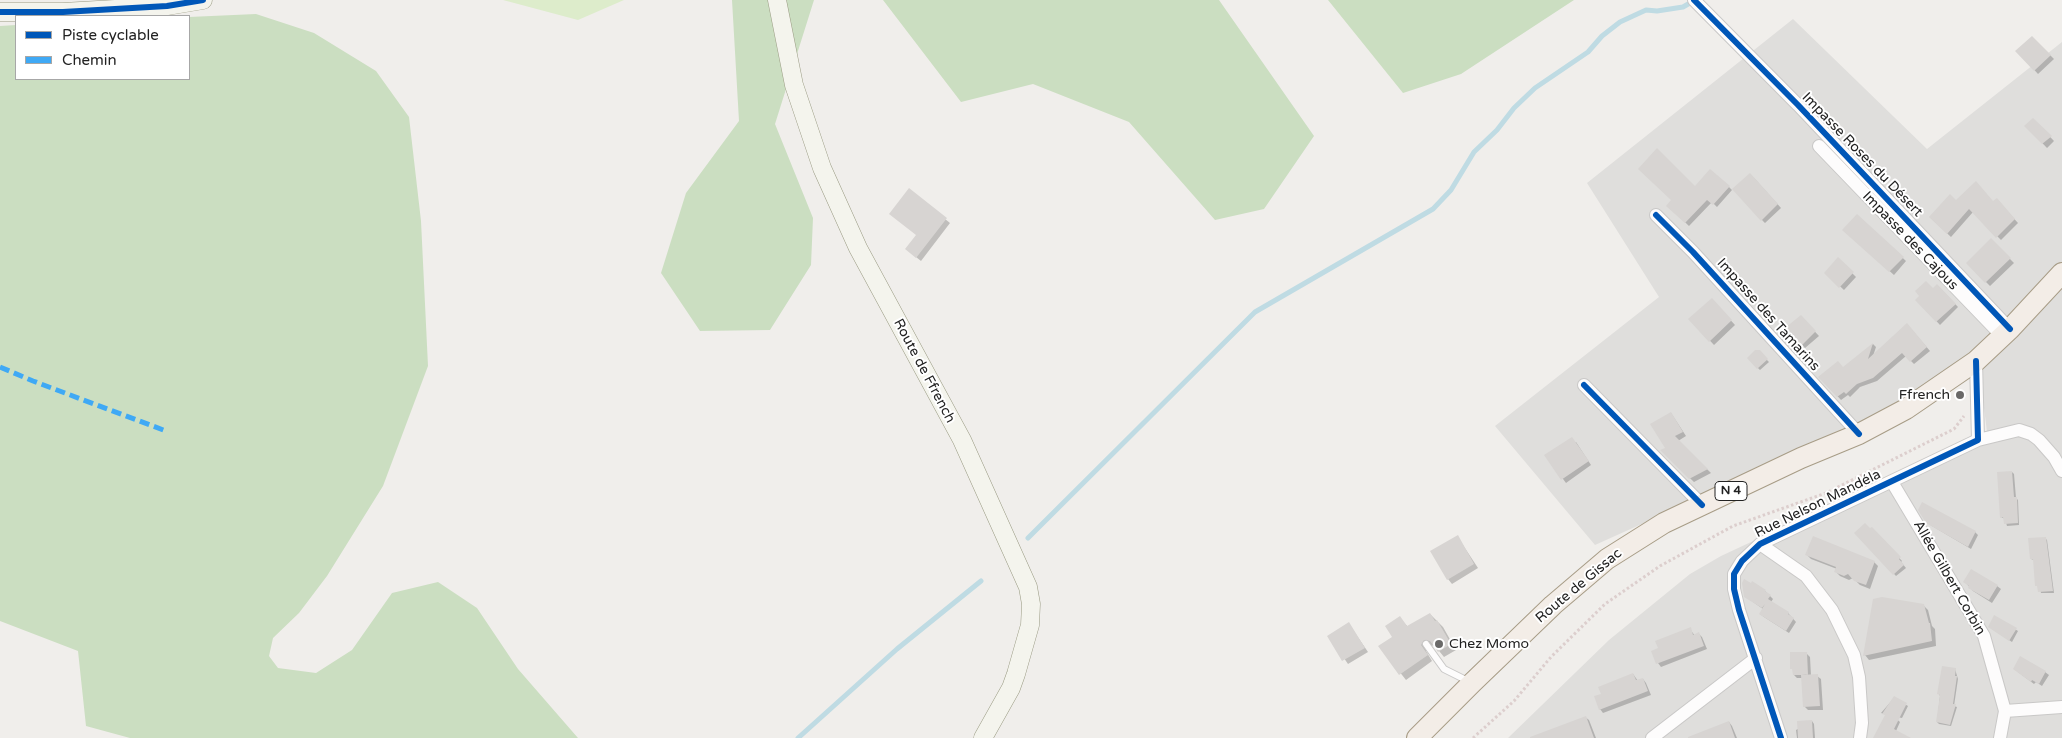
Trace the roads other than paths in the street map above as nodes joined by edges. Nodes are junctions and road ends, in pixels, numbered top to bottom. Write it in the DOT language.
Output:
graph roads {
  1 [pos="203,0"];
  2 [pos="777,0"];
  3 [pos="1694,0"];
  4 [pos="0,12"];
  5 [pos="1819,146"];
  6 [pos="1656,215"];
  7 [pos="2062,273"];
  8 [pos="2006,332"];
  9 [pos="1976,361"];
  10 [pos="1584,385"];
  11 [pos="1858,434"];
  12 [pos="1978,440"];
  13 [pos="2062,471"];
  14 [pos="1892,482"];
  15 [pos="1702,505"];
  16 [pos="1760,544"];
  17 [pos="1426,644"];
  18 [pos="1756,658"];
  19 [pos="1472,683"];
  20 [pos="2062,707"];
  21 [pos="2005,712"];
  22 [pos="983,738"];
  23 [pos="1417,738"];
  24 [pos="1652,738"];
  25 [pos="1781,738"];
  26 [pos="1860,738"];
  27 [pos="2000,738"];
  1 -- 4 [label="main road"];
  2 -- 22 [label="main road, Route de Ffrench"];
  3 -- 8 [label="street, Impasse Roses du Désert"];
  5 -- 8 [label="street, Impasse des Cajous"];
  6 -- 11 [label="street, Impasse des Tamarins"];
  7 -- 8 [label="main road, Route de Gissac / N 4"];
  8 -- 9 [label="main road, Route de Gissac / N 4"];
  9 -- 11 [label="main road, Route de Gissac / N 4"];
  9 -- 12 [label="street"];
  10 -- 15 [label="street"];
  11 -- 15 [label="main road, Route de Gissac / N 4"];
  12 -- 13 [label="street, Rue Nelson Mandéla"];
  12 -- 14 [label="street, Rue Nelson Mandéla"];
  14 -- 16 [label="street, Rue Nelson Mandéla"];
  14 -- 21 [label="street, Allée Gilbert Corbin"];
  15 -- 19 [label="main road, Route de Gissac / N 4"];
  16 -- 18 [label="street, Rue Nelson Mandéla"];
  16 -- 26 [label="street"];
  17 -- 19 [label="lane"];
  18 -- 24 [label="street"];
  18 -- 25 [label="street, Rue Nelson Mandéla"];
  19 -- 23 [label="main road, Route de Gissac / N 4"];
  20 -- 21 [label="street"];
  21 -- 27 [label="street, Allée Gilbert Corbin"];
}
